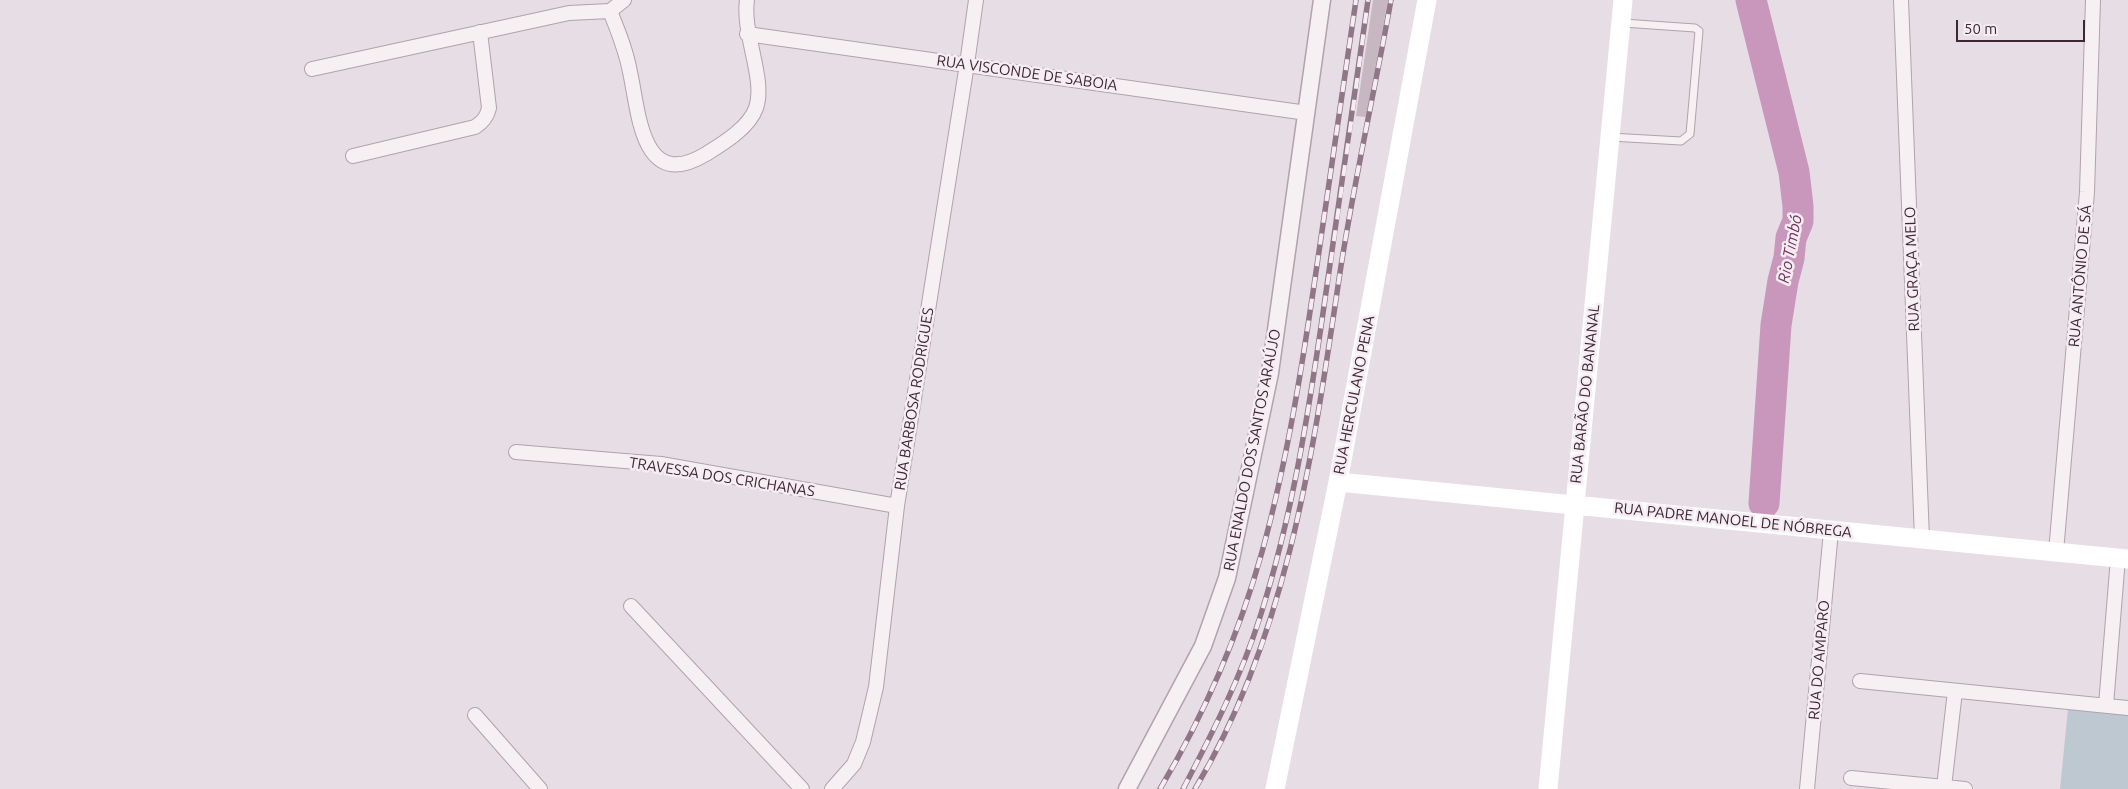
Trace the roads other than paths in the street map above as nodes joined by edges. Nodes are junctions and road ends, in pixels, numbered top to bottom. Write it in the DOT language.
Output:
graph roads {
  1 [pos="624,0"];
  2 [pos="747,0"];
  3 [pos="976,0"];
  4 [pos="1322,0"];
  5 [pos="1427,0"];
  6 [pos="1623,0"];
  7 [pos="1901,0"];
  8 [pos="2093,0"];
  9 [pos="568,7"];
  10 [pos="610,11"];
  11 [pos="1621,22"];
  12 [pos="480,32"];
  13 [pos="747,34"];
  14 [pos="968,64"];
  15 [pos="312,69"];
  16 [pos="1307,113"];
  17 [pos="1610,137"];
  18 [pos="353,156"];
  19 [pos="516,452"];
  20 [pos="1338,482"];
  21 [pos="1574,504"];
  22 [pos="897,506"];
  23 [pos="1831,531"];
  24 [pos="1922,539"];
  25 [pos="2056,552"];
  26 [pos="2123,559"];
  27 [pos="631,606"];
  28 [pos="1860,681"];
  29 [pos="1955,691"];
  30 [pos="2106,706"];
  31 [pos="2128,708"];
  32 [pos="475,715"];
  33 [pos="1851,778"];
  34 [pos="1944,787"];
  35 [pos="540,789"];
  36 [pos="802,789"];
  37 [pos="832,789"];
  38 [pos="1127,789"];
  39 [pos="1275,789"];
  40 [pos="1548,789"];
  41 [pos="1807,789"];
  42 [pos="1965,789"];
  1 -- 10 [label="street"];
  2 -- 13 [label="street"];
  3 -- 14 [label="street, RUA BARBOSA RODRIGUES"];
  4 -- 16 [label="street, RUA ENALDO DOS SANTOS ARAÚJO"];
  5 -- 20 [label="main road, RUA HERCULANO PENA"];
  6 -- 11 [label="main road, RUA BARÃO DO BANANAL"];
  7 -- 24 [label="street, RUA GRAÇA MELO"];
  8 -- 25 [label="street, RUA ANTÔNIO DE SÁ"];
  9 -- 10 [label="street"];
  9 -- 12 [label="street"];
  10 -- 13 [label="street"];
  11 -- 17 [label="main road, RUA BARÃO DO BANANAL"];
  11 -- 17 [label="lane"];
  12 -- 15 [label="street"];
  12 -- 18 [label="street"];
  13 -- 14 [label="street, RUA VISCONDE DE SABOIA"];
  14 -- 16 [label="street, RUA VISCONDE DE SABOIA"];
  14 -- 22 [label="street, RUA BARBOSA RODRIGUES"];
  16 -- 38 [label="street, RUA ENALDO DOS SANTOS ARAÚJO"];
  17 -- 21 [label="main road, RUA BARÃO DO BANANAL"];
  19 -- 22 [label="street, TRAVESSA DOS CRICHANAS"];
  20 -- 21 [label="main road, RUA PADRE MANOEL DE NÓBREGA"];
  20 -- 39 [label="main road, RUA HERCULANO PENA"];
  21 -- 23 [label="main road, RUA PADRE MANOEL DE NÓBREGA"];
  21 -- 40 [label="main road, RUA BARÃO DO BANANAL"];
  22 -- 37 [label="street, RUA BARBOSA RODRIGUES"];
  23 -- 24 [label="main road, RUA PADRE MANOEL DE NÓBREGA"];
  23 -- 41 [label="street, RUA DO AMPARO"];
  24 -- 25 [label="main road, RUA PADRE MANOEL DE NÓBREGA"];
  25 -- 26 [label="main road, RUA PADRE MANOEL DE NÓBREGA"];
  26 -- 30 [label="street"];
  27 -- 36 [label="street"];
  28 -- 29 [label="street"];
  29 -- 30 [label="street"];
  29 -- 34 [label="street"];
  30 -- 31 [label="street"];
  32 -- 35 [label="street"];
  33 -- 34 [label="street"];
  34 -- 42 [label="street"];
}
